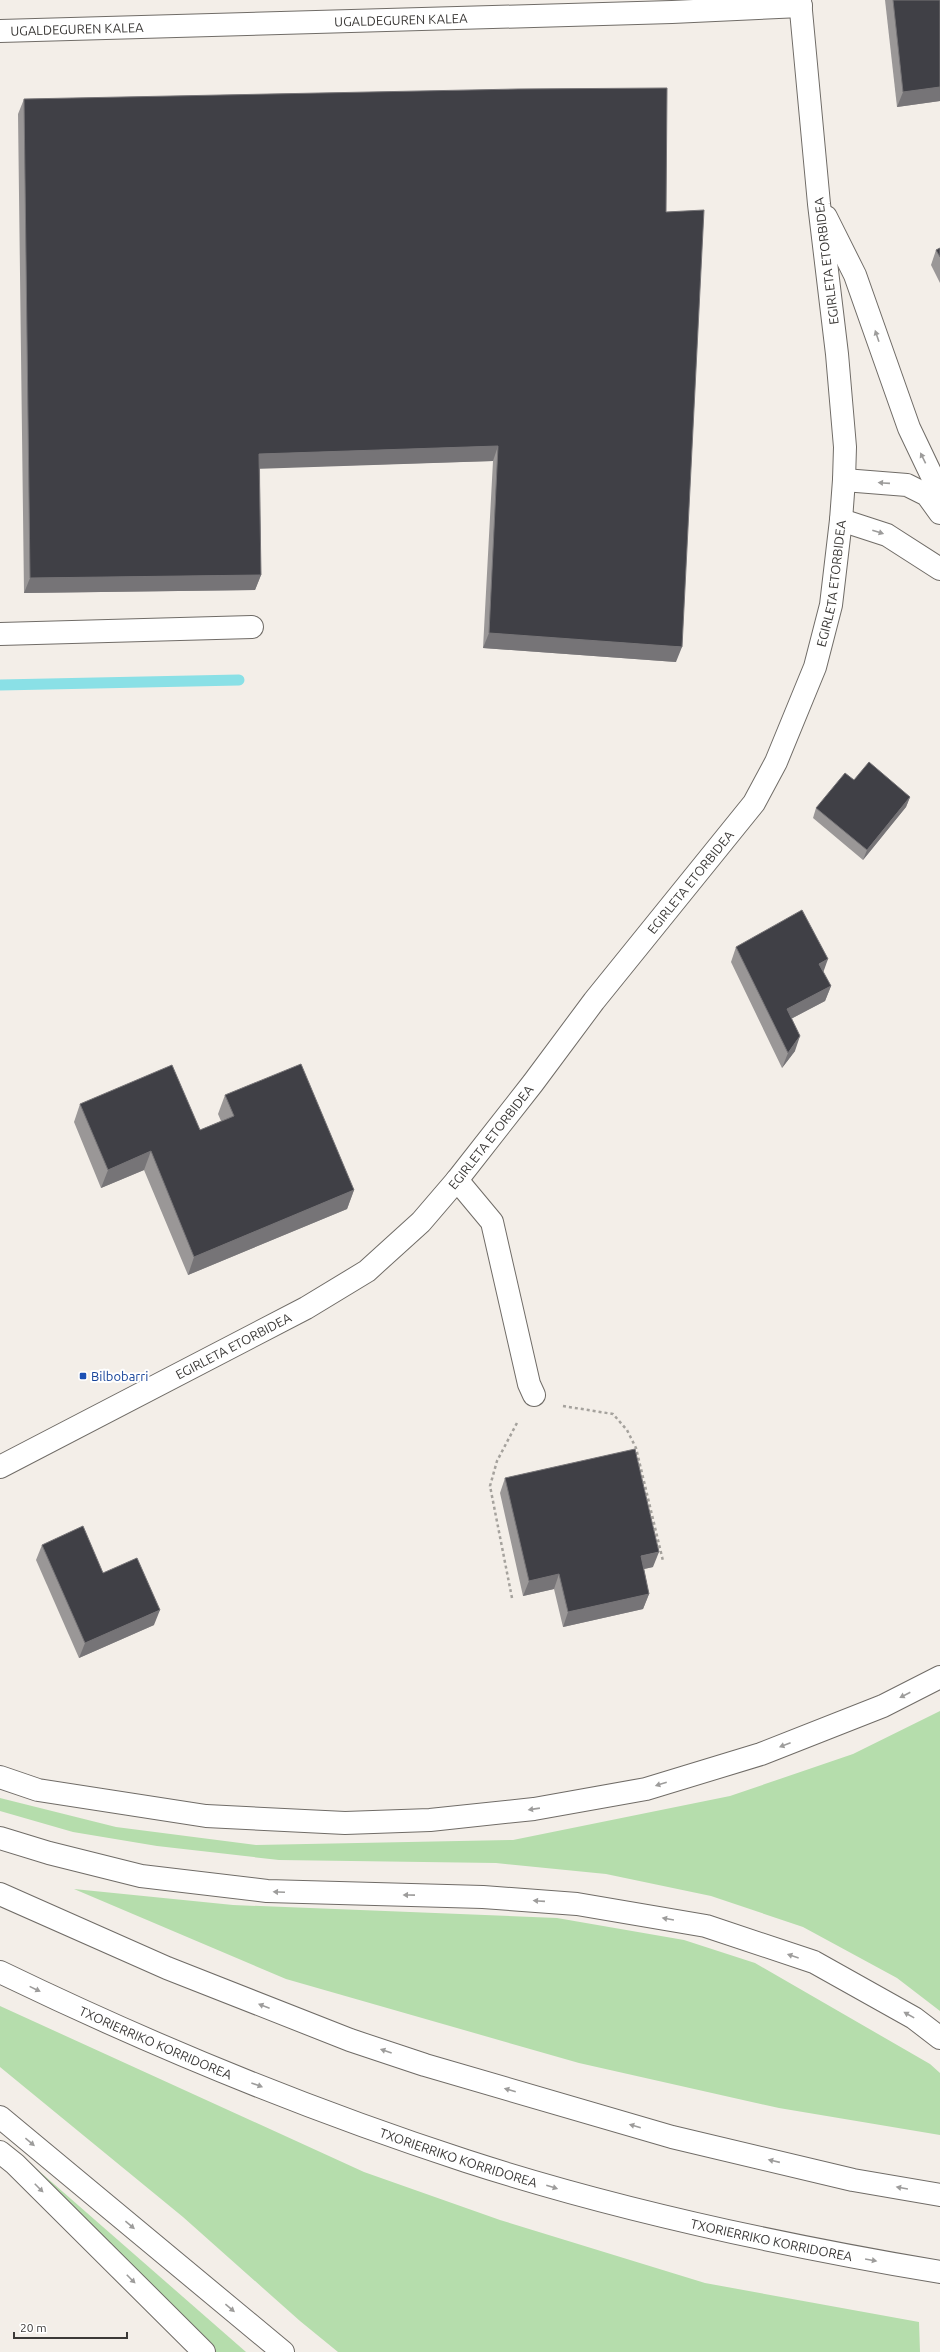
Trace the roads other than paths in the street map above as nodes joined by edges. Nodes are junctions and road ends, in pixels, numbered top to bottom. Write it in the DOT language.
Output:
graph roads {
  1 [pos="800,3"];
  2 [pos="0,31"];
  3 [pos="819,204"];
  4 [pos="844,480"];
  5 [pos="940,493"];
  6 [pos="940,513"];
  7 [pos="841,520"];
  8 [pos="940,569"];
  9 [pos="252,627"];
  10 [pos="0,634"];
  11 [pos="457,1180"];
  12 [pos="534,1395"];
  13 [pos="0,1467"];
  14 [pos="940,1677"];
  15 [pos="0,1777"];
  16 [pos="0,1838"];
  17 [pos="0,1894"];
  18 [pos="0,1972"];
  19 [pos="940,2038"];
  20 [pos="0,2117"];
  21 [pos="0,2152"];
  22 [pos="940,2195"];
  23 [pos="940,2272"];
  24 [pos="204,2352"];
  25 [pos="282,2352"];
  1 -- 2 [label="main road, UGALDEGUREN KALEA"];
  1 -- 3 [label="main road, EGIRLETA ETORBIDEA"];
  3 -- 4 [label="main road, EGIRLETA ETORBIDEA"];
  5 -- 3 [label="main road, one-way"];
  6 -- 4 [label="main road, one-way"];
  4 -- 7 [label="main road, EGIRLETA ETORBIDEA"];
  7 -- 8 [label="main road, one-way"];
  7 -- 11 [label="main road, EGIRLETA ETORBIDEA"];
  9 -- 10 [label="main road"];
  11 -- 12 [label="main road"];
  11 -- 13 [label="main road, EGIRLETA ETORBIDEA"];
  14 -- 15 [label="main road, one-way"];
  19 -- 16 [label="main road, one-way"];
  22 -- 17 [label="main road, one-way"];
  18 -- 23 [label="main road, TXORIERRIKO KORRIDOREA, one-way"];
  20 -- 25 [label="main road, one-way"];
  21 -- 24 [label="main road, one-way"];
}
